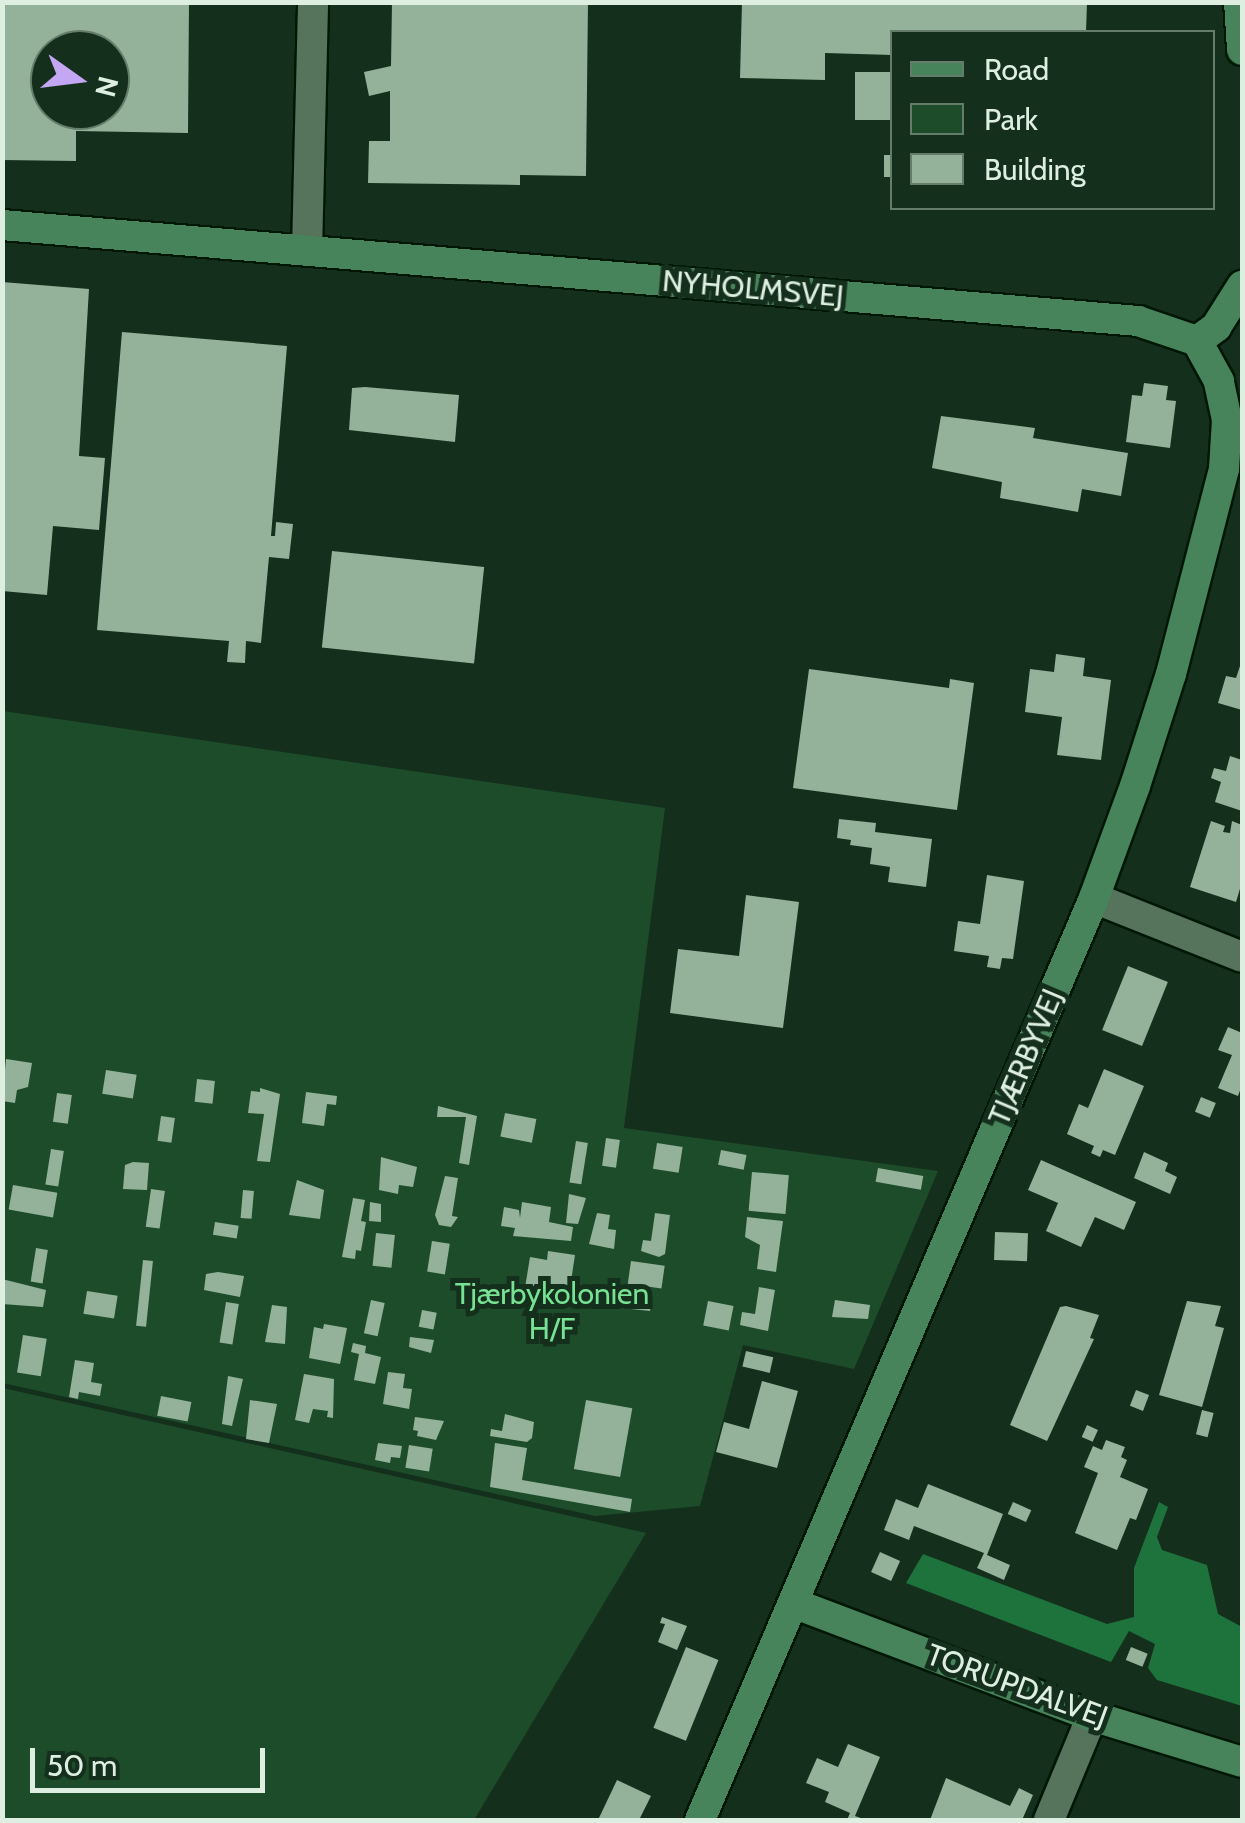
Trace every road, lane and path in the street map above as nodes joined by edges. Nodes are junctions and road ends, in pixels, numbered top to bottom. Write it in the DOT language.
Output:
graph roads {
  1 [pos="313,2"];
  2 [pos="1238,2"];
  3 [pos="1242,50"];
  4 [pos="2,224"];
  5 [pos="307,250"];
  6 [pos="1242,286"];
  7 [pos="1197,340"];
  8 [pos="1094,898"];
  9 [pos="1242,957"];
  10 [pos="793,1603"];
  11 [pos="1092,1716"];
  12 [pos="1242,1762"];
  13 [pos="700,1820"];
  14 [pos="1049,1820"];
  1 -- 5 [label="street"];
  2 -- 3 [label="street"];
  4 -- 5 [label="street, NYHOLMSVEJ"];
  5 -- 7 [label="street, NYHOLMSVEJ"];
  6 -- 7 [label="street"];
  7 -- 8 [label="street, TJÆRBYVEJ"];
  8 -- 9 [label="street"];
  8 -- 10 [label="street, TJÆRBYVEJ"];
  10 -- 11 [label="street, TORUPDALVEJ"];
  10 -- 13 [label="street, TJÆRBYVEJ"];
  11 -- 12 [label="street, TORUPDALVEJ"];
  11 -- 14 [label="street"];
}
